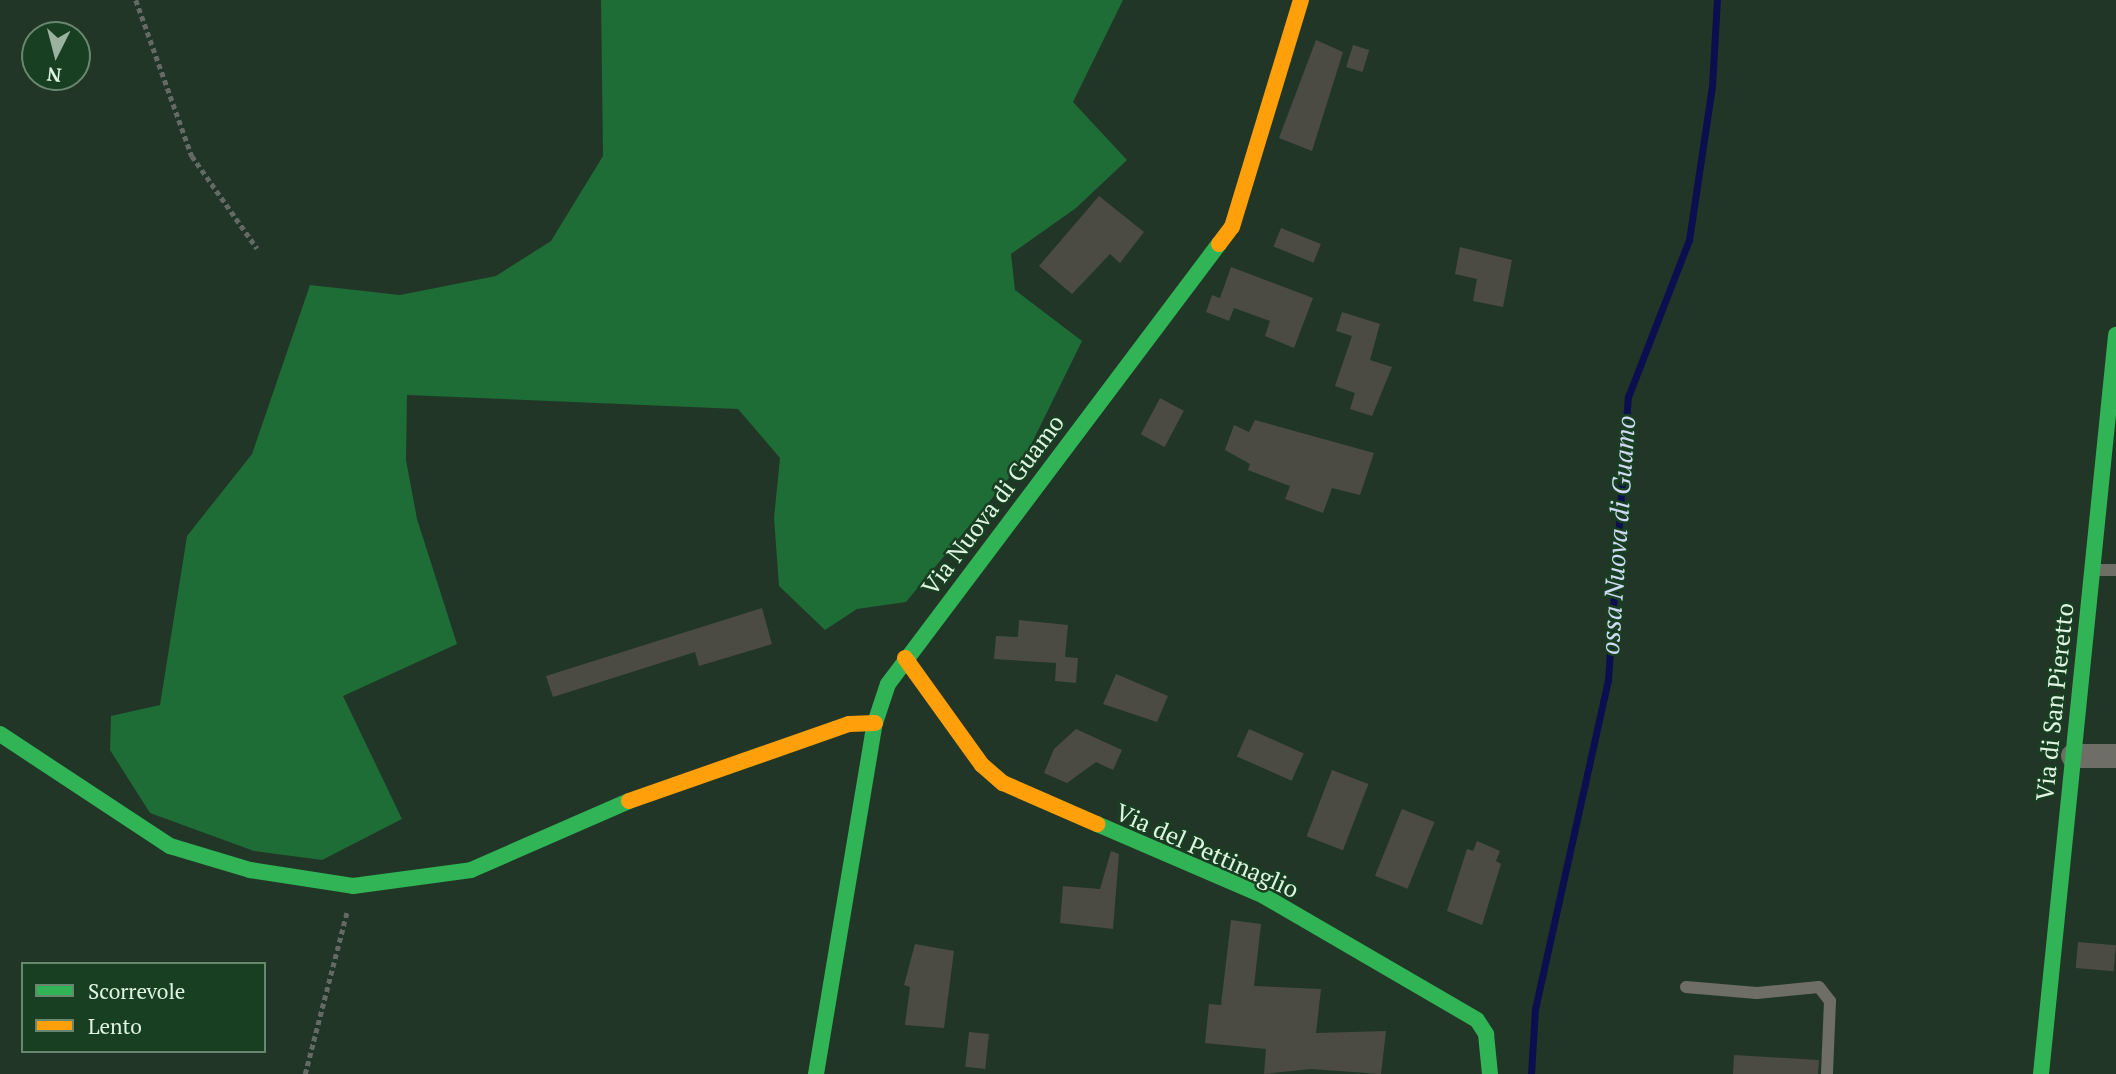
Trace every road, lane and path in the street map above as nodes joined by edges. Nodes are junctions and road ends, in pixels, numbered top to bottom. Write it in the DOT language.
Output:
graph roads {
  1 [pos="136,0"];
  2 [pos="1301,0"];
  3 [pos="257,248"];
  4 [pos="2116,335"];
  5 [pos="2090,570"];
  6 [pos="2116,570"];
  7 [pos="905,658"];
  8 [pos="875,723"];
  9 [pos="0,734"];
  10 [pos="2073,756"];
  11 [pos="2116,757"];
  12 [pos="354,886"];
  13 [pos="1686,987"];
  14 [pos="304,1074"];
  15 [pos="816,1074"];
  16 [pos="1490,1074"];
  17 [pos="1827,1074"];
  18 [pos="2041,1074"];
  1 -- 3 [label="path"];
  2 -- 7 [label="street, Via Nuova di Guamo"];
  4 -- 5 [label="street, Via di San Pieretto"];
  5 -- 6 [label="lane"];
  5 -- 10 [label="street, Via di San Pieretto"];
  7 -- 8 [label="street, Via Nuova di Guamo"];
  7 -- 16 [label="street, Via del Pettinaglio"];
  8 -- 12 [label="street"];
  8 -- 15 [label="street, Via Nuova di Guamo"];
  9 -- 12 [label="street"];
  10 -- 11 [label="street"];
  10 -- 18 [label="street, Via di San Pieretto"];
  12 -- 14 [label="path"];
  13 -- 17 [label="lane"];
}
